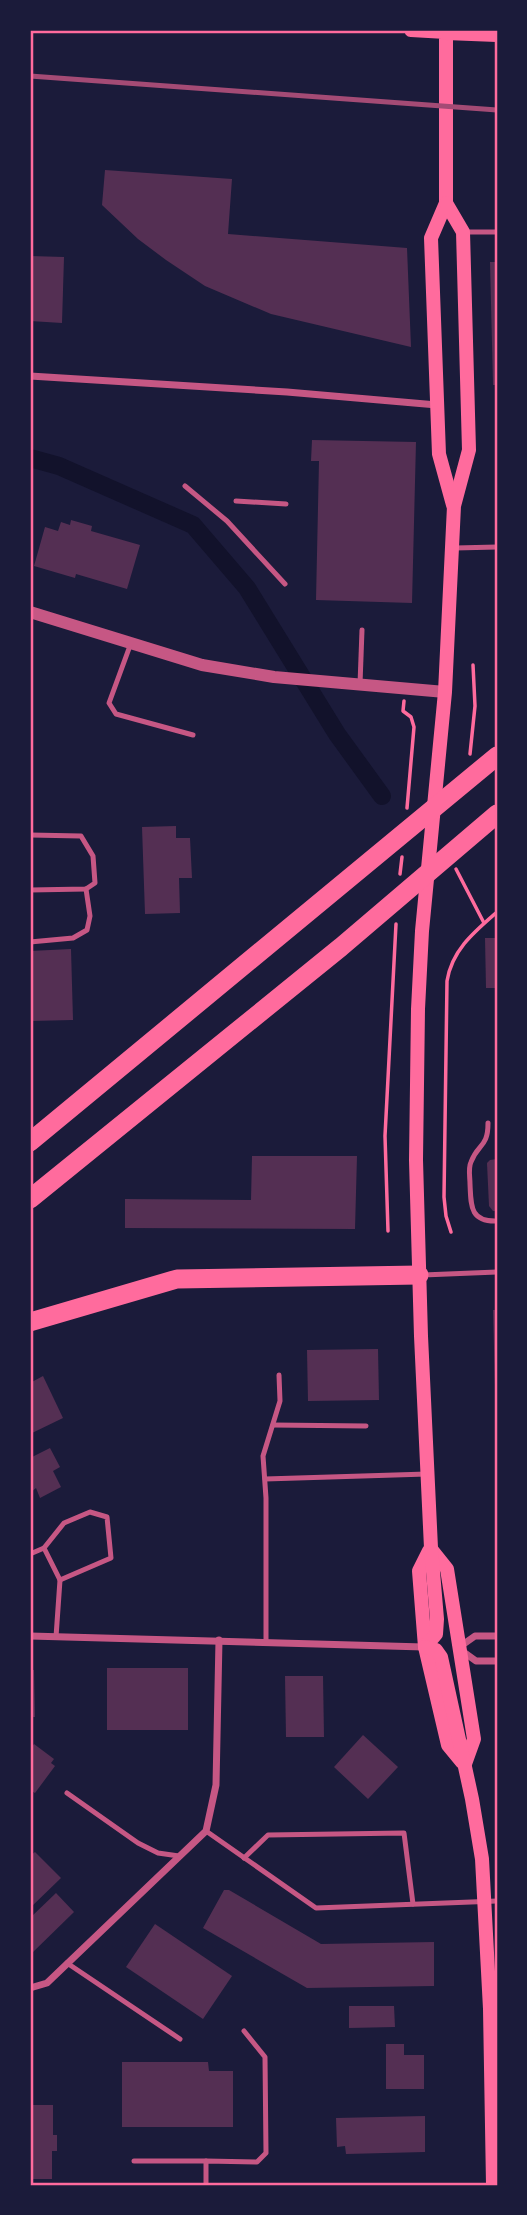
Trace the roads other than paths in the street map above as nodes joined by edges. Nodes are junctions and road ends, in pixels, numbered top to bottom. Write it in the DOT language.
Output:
graph roads {
  1 [pos="411,30"];
  2 [pos="446,31"];
  3 [pos="497,34"];
  4 [pos="446,203"];
  5 [pos="463,232"];
  6 [pos="497,232"];
  7 [pos="30,376"];
  8 [pos="437,405"];
  9 [pos="185,486"];
  10 [pos="236,502"];
  11 [pos="286,504"];
  12 [pos="454,506"];
  13 [pos="497,547"];
  14 [pos="453,548"];
  15 [pos="285,584"];
  16 [pos="30,612"];
  17 [pos="362,630"];
  18 [pos="131,643"];
  19 [pos="360,684"];
  20 [pos="445,692"];
  21 [pos="193,735"];
  22 [pos="494,759"];
  23 [pos="497,814"];
  24 [pos="30,835"];
  25 [pos="86,889"];
  26 [pos="30,890"];
  27 [pos="30,942"];
  28 [pos="488,1123"];
  29 [pos="30,1142"];
  30 [pos="30,1199"];
  31 [pos="497,1221"];
  32 [pos="497,1272"];
  33 [pos="419,1275"];
  34 [pos="30,1322"];
  35 [pos="279,1375"];
  36 [pos="272,1425"];
  37 [pos="366,1426"];
  38 [pos="427,1474"];
  39 [pos="265,1479"];
  40 [pos="44,1548"];
  41 [pos="431,1548"];
  42 [pos="30,1554"];
  43 [pos="60,1580"];
  44 [pos="30,1636"];
  45 [pos="497,1636"];
  46 [pos="56,1637"];
  47 [pos="219,1640"];
  48 [pos="266,1642"];
  49 [pos="425,1647"];
  50 [pos="458,1648"];
  51 [pos="497,1661"];
  52 [pos="465,1766"];
  53 [pos="67,1793"];
  54 [pos="206,1831"];
  55 [pos="178,1856"];
  56 [pos="244,1857"];
  57 [pos="491,1901"];
  58 [pos="413,1904"];
  59 [pos="67,1963"];
  60 [pos="30,1988"];
  61 [pos="244,2031"];
  62 [pos="180,2039"];
  63 [pos="134,2161"];
  64 [pos="206,2161"];
  65 [pos="206,2185"];
  66 [pos="494,2185"];
  1 -- 2 [label="main road"];
  2 -- 3 [label="main road"];
  2 -- 4 [label="main road"];
  4 -- 5 [label="main road"];
  4 -- 8 [label="main road"];
  5 -- 6 [label="lane"];
  5 -- 12 [label="main road"];
  7 -- 8 [label="street"];
  8 -- 12 [label="main road"];
  9 -- 15 [label="lane"];
  10 -- 11 [label="lane"];
  12 -- 14 [label="main road"];
  13 -- 14 [label="lane"];
  14 -- 20 [label="main road"];
  16 -- 18 [label="street"];
  17 -- 19 [label="lane"];
  18 -- 19 [label="street"];
  18 -- 21 [label="lane"];
  19 -- 20 [label="street"];
  20 -- 33 [label="main road"];
  22 -- 29 [label="highway"];
  23 -- 30 [label="highway"];
  24 -- 25 [label="lane"];
  25 -- 26 [label="lane"];
  25 -- 27 [label="lane"];
  28 -- 31 [label="lane"];
  32 -- 33 [label="lane"];
  33 -- 34 [label="highway"];
  33 -- 38 [label="main road"];
  35 -- 36 [label="lane"];
  36 -- 37 [label="lane"];
  36 -- 39 [label="lane"];
  38 -- 39 [label="lane"];
  38 -- 41 [label="main road"];
  39 -- 48 [label="lane"];
  40 -- 42 [label="lane"];
  40 -- 43 [label="lane"];
  40 -- 43 [label="lane"];
  41 -- 49 [label="main road"];
  41 -- 50 [label="main road"];
  43 -- 46 [label="lane"];
  44 -- 46 [label="street"];
  45 -- 50 [label="street"];
  46 -- 47 [label="street"];
  47 -- 48 [label="street"];
  47 -- 54 [label="street"];
  48 -- 49 [label="street"];
  49 -- 52 [label="main road"];
  50 -- 51 [label="street"];
  50 -- 52 [label="main road"];
  52 -- 57 [label="main road"];
  53 -- 55 [label="lane"];
  54 -- 55 [label="street"];
  54 -- 56 [label="lane"];
  55 -- 59 [label="street"];
  56 -- 58 [label="lane"];
  56 -- 58 [label="lane"];
  57 -- 58 [label="lane"];
  57 -- 66 [label="main road"];
  59 -- 60 [label="street"];
  59 -- 62 [label="lane"];
  61 -- 64 [label="lane"];
  63 -- 64 [label="lane"];
  64 -- 65 [label="lane"];
}
